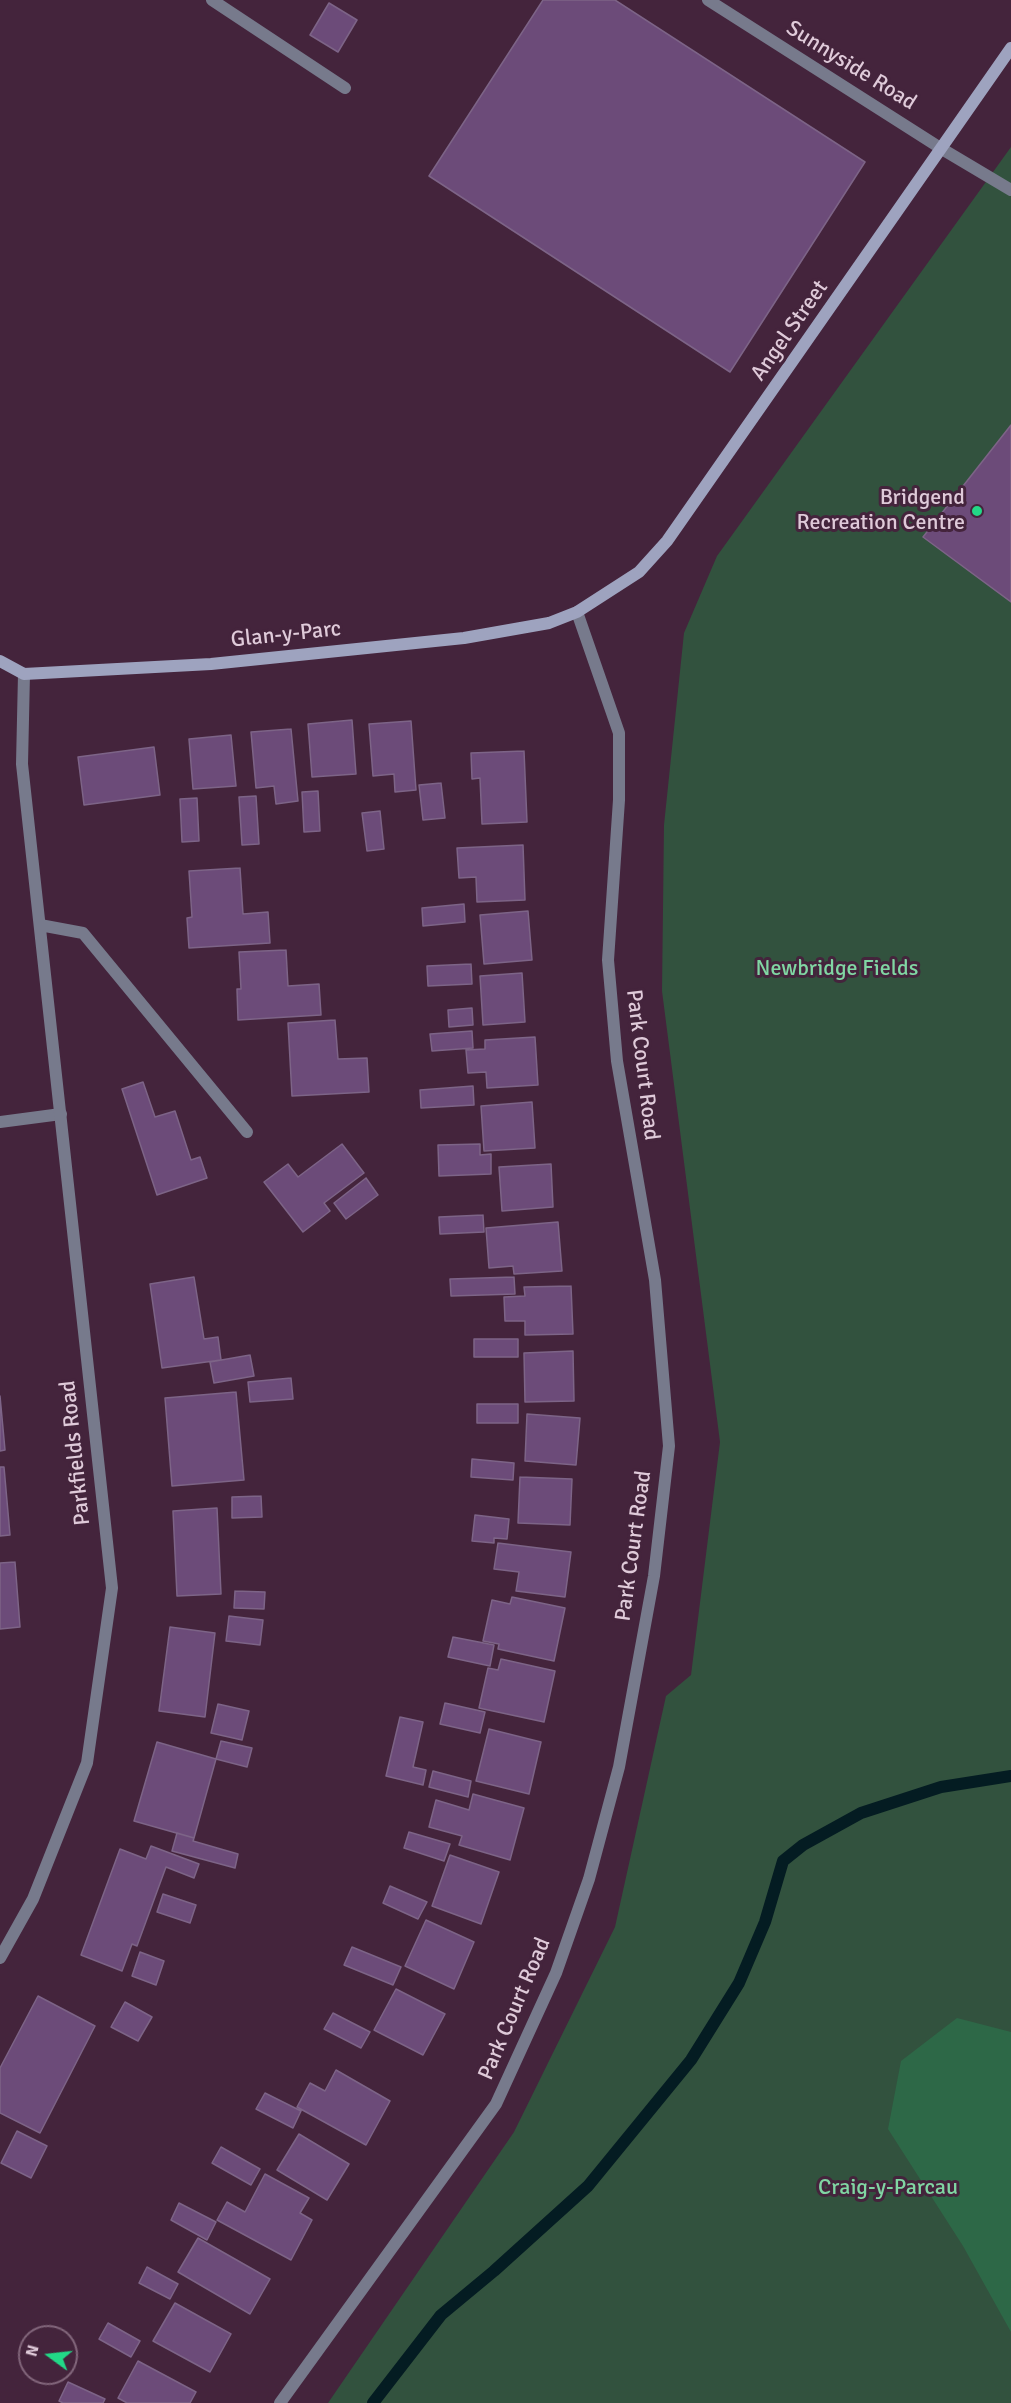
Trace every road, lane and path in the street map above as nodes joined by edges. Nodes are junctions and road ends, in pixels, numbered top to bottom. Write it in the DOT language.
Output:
graph roads {
  1 [pos="212,0"];
  2 [pos="708,0"];
  3 [pos="1011,48"];
  4 [pos="345,88"];
  5 [pos="942,149"];
  6 [pos="1011,189"];
  7 [pos="576,612"];
  8 [pos="0,661"];
  9 [pos="24,674"];
  10 [pos="40,925"];
  11 [pos="61,1114"];
  12 [pos="0,1122"];
  13 [pos="246,1132"];
  14 [pos="0,1958"];
  15 [pos="280,2403"];
  1 -- 4 [label="street"];
  2 -- 5 [label="street, Sunnyside Road"];
  3 -- 5 [label="street, Angel Street"];
  5 -- 6 [label="street, Sunnyside Road"];
  5 -- 7 [label="street, Angel Street"];
  7 -- 9 [label="street, Glan-y-Parc"];
  7 -- 15 [label="street, Park Court Road"];
  8 -- 9 [label="street"];
  9 -- 10 [label="street, Parkfields Road"];
  10 -- 11 [label="street, Parkfields Road"];
  10 -- 13 [label="street"];
  11 -- 12 [label="street"];
  11 -- 14 [label="street, Parkfields Road"];
}
